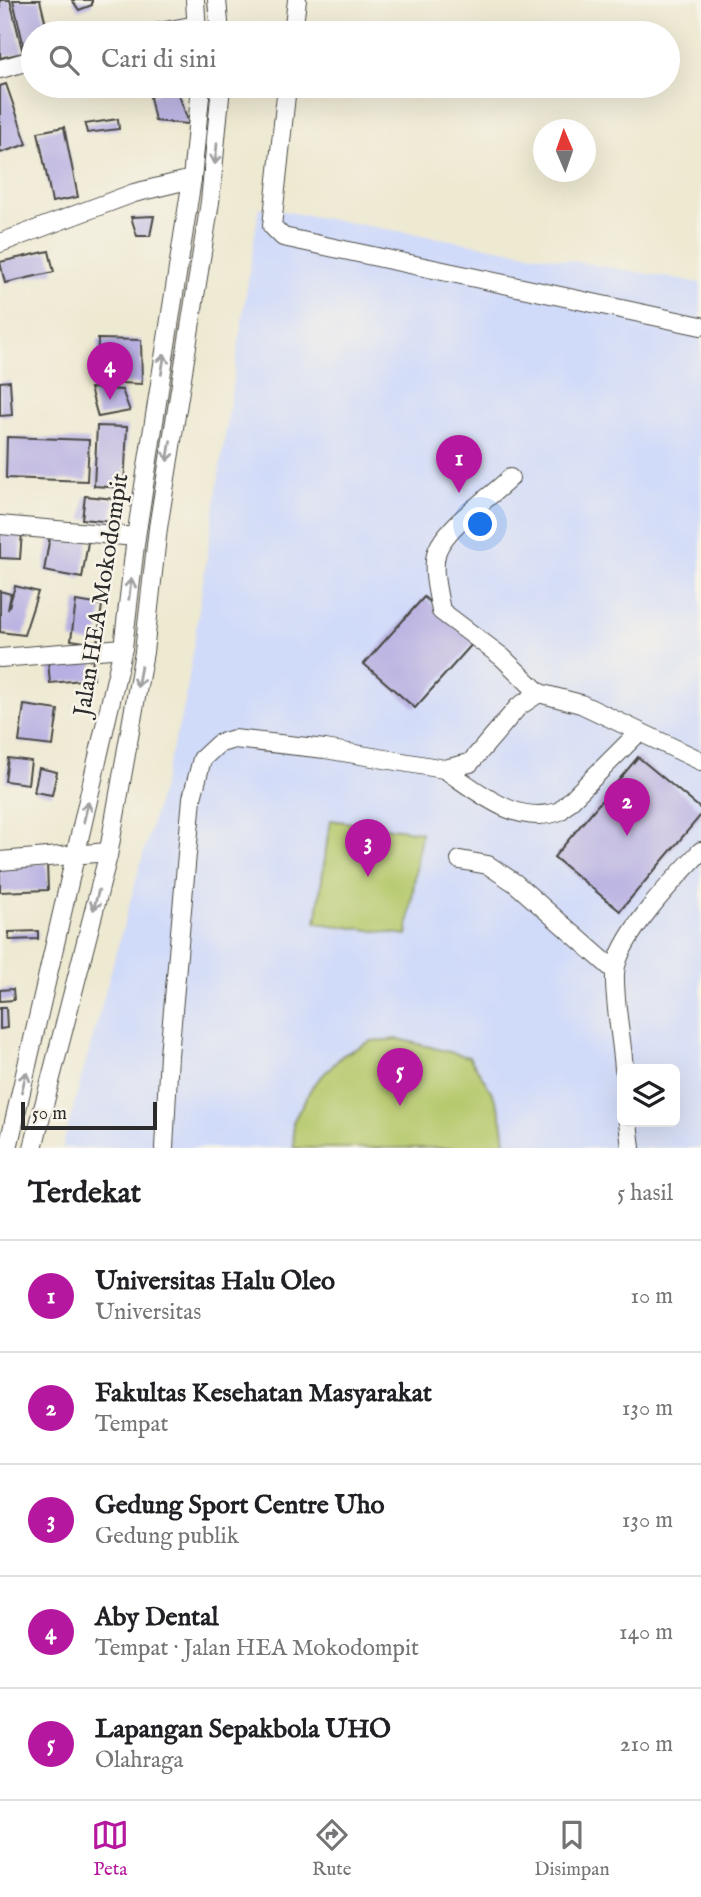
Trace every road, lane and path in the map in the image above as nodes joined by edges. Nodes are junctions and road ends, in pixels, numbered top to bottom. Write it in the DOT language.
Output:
graph roads {
  1 [pos="195,0"];
  2 [pos="217,0"];
  3 [pos="297,0"];
  4 [pos="196,21"];
  5 [pos="219,21"];
  6 [pos="294,21"];
  7 [pos="21,63"];
  8 [pos="0,69"];
  9 [pos="200,98"];
  10 [pos="219,98"];
  11 [pos="287,98"];
  12 [pos="192,179"];
  13 [pos="0,243"];
  14 [pos="197,288"];
  15 [pos="175,289"];
  16 [pos="701,326"];
  17 [pos="510,478"];
  18 [pos="0,525"];
  19 [pos="136,537"];
  20 [pos="123,648"];
  21 [pos="0,658"];
  22 [pos="539,693"];
  23 [pos="639,732"];
  24 [pos="701,761"];
  25 [pos="444,769"];
  26 [pos="701,851"];
  27 [pos="108,852"];
  28 [pos="77,854"];
  29 [pos="460,860"];
  30 [pos="0,861"];
  31 [pos="615,971"];
  32 [pos="624,1064"];
  33 [pos="629,1127"];
  34 [pos="8,1148"];
  35 [pos="33,1148"];
  36 [pos="164,1148"];
  37 [pos="631,1148"];
  1 -- 4 [label="street"];
  2 -- 5 [label="street"];
  3 -- 6 [label="street"];
  7 -- 8 [label="street"];
  9 -- 12 [label="street, Jalan HEA Mokodompit"];
  10 -- 14 [label="street, Jalan HEA Mokodompit, one-way"];
  11 -- 16 [label="street"];
  12 -- 13 [label="street"];
  12 -- 15 [label="street, Jalan HEA Mokodompit"];
  14 -- 15 [label="street"];
  14 -- 27 [label="street, Jalan HEA Mokodompit, one-way"];
  19 -- 15 [label="street, Jalan HEA Mokodompit, one-way"];
  17 -- 22 [label="street"];
  18 -- 19 [label="street"];
  20 -- 19 [label="street, Jalan HEA Mokodompit, one-way"];
  20 -- 21 [label="street"];
  28 -- 20 [label="street, Jalan HEA Mokodompit, one-way"];
  22 -- 23 [label="street"];
  22 -- 25 [label="street"];
  23 -- 24 [label="street"];
  23 -- 25 [label="street"];
  25 -- 36 [label="street"];
  26 -- 31 [label="street"];
  27 -- 28 [label="street"];
  27 -- 35 [label="street, Jalan HEA Mokodompit, one-way"];
  28 -- 30 [label="street"];
  34 -- 28 [label="street, Jalan HEA Mokodompit, one-way"];
  29 -- 31 [label="street"];
  31 -- 32 [label="street"];
  33 -- 37 [label="street"];
}
